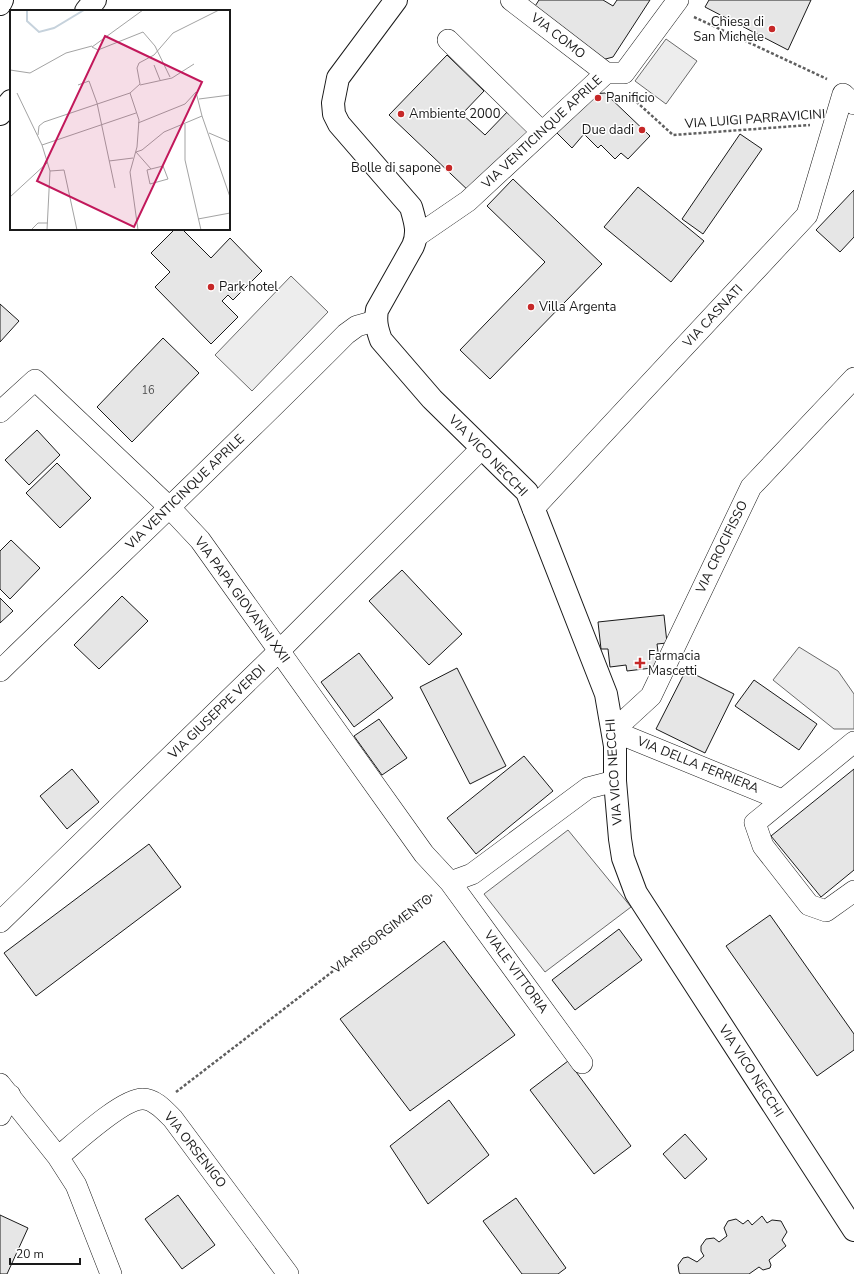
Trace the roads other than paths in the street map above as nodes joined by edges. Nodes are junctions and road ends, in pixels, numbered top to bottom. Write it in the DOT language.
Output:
graph roads {
  1 [pos="2,0"];
  2 [pos="95,0"];
  3 [pos="396,0"];
  4 [pos="511,0"];
  5 [pos="0,4"];
  6 [pos="676,4"];
  7 [pos="87,10"];
  8 [pos="448,40"];
  9 [pos="606,73"];
  10 [pos="849,99"];
  11 [pos="10,102"];
  12 [pos="0,114"];
  13 [pos="542,132"];
  14 [pos="417,236"];
  15 [pos="375,321"];
  16 [pos="854,378"];
  17 [pos="0,412"];
  18 [pos="482,448"];
  19 [pos="169,507"];
  20 [pos="533,509"];
  21 [pos="279,651"];
  22 [pos="0,671"];
  23 [pos="613,731"];
  24 [pos="854,742"];
  25 [pos="615,781"];
  26 [pos="782,800"];
  27 [pos="450,882"];
  28 [pos="854,891"];
  29 [pos="0,922"];
  30 [pos="582,1063"];
  31 [pos="5,1090"];
  32 [pos="0,1115"];
  33 [pos="58,1157"];
  34 [pos="854,1230"];
  35 [pos="111,1274"];
  36 [pos="288,1274"];
  1 -- 5 [label="street"];
  2 -- 7 [label="street"];
  3 -- 14 [label="street"];
  4 -- 9 [label="street, VIA COMO"];
  6 -- 9 [label="street, VIA VENTICINQUE APRILE"];
  8 -- 13 [label="street"];
  9 -- 13 [label="street, VIA VENTICINQUE APRILE"];
  10 -- 20 [label="street, VIA CASNATI"];
  11 -- 12 [label="street"];
  13 -- 14 [label="street, VIA VENTICINQUE APRILE"];
  14 -- 15 [label="street"];
  15 -- 18 [label="street, VIA VICO NECCHI"];
  15 -- 19 [label="street, VIA VENTICINQUE APRILE"];
  16 -- 23 [label="street, VIA CROCIFISSO"];
  17 -- 19 [label="street, VIA PAPA GIOVANNI XXII"];
  18 -- 20 [label="street, VIA VICO NECCHI"];
  18 -- 21 [label="street, VIA GIUSEPPE VERDI"];
  19 -- 21 [label="street, VIA PAPA GIOVANNI XXII"];
  19 -- 22 [label="street, VIA VENTICINQUE APRILE"];
  20 -- 23 [label="street, VIA VICO NECCHI"];
  21 -- 27 [label="street, VIA PAPA GIOVANNI XXII"];
  21 -- 29 [label="street, VIA GIUSEPPE VERDI"];
  23 -- 25 [label="street, VIA VICO NECCHI"];
  23 -- 26 [label="street, VIA DELLA FERRIERA"];
  24 -- 26 [label="street"];
  25 -- 27 [label="street"];
  25 -- 34 [label="street, VIA VICO NECCHI"];
  26 -- 28 [label="street"];
  27 -- 30 [label="street, VIALE VITTORIA"];
  31 -- 32 [label="street"];
  31 -- 33 [label="street"];
  33 -- 35 [label="street"];
  33 -- 36 [label="street, VIA ORSENIGO"];
}
